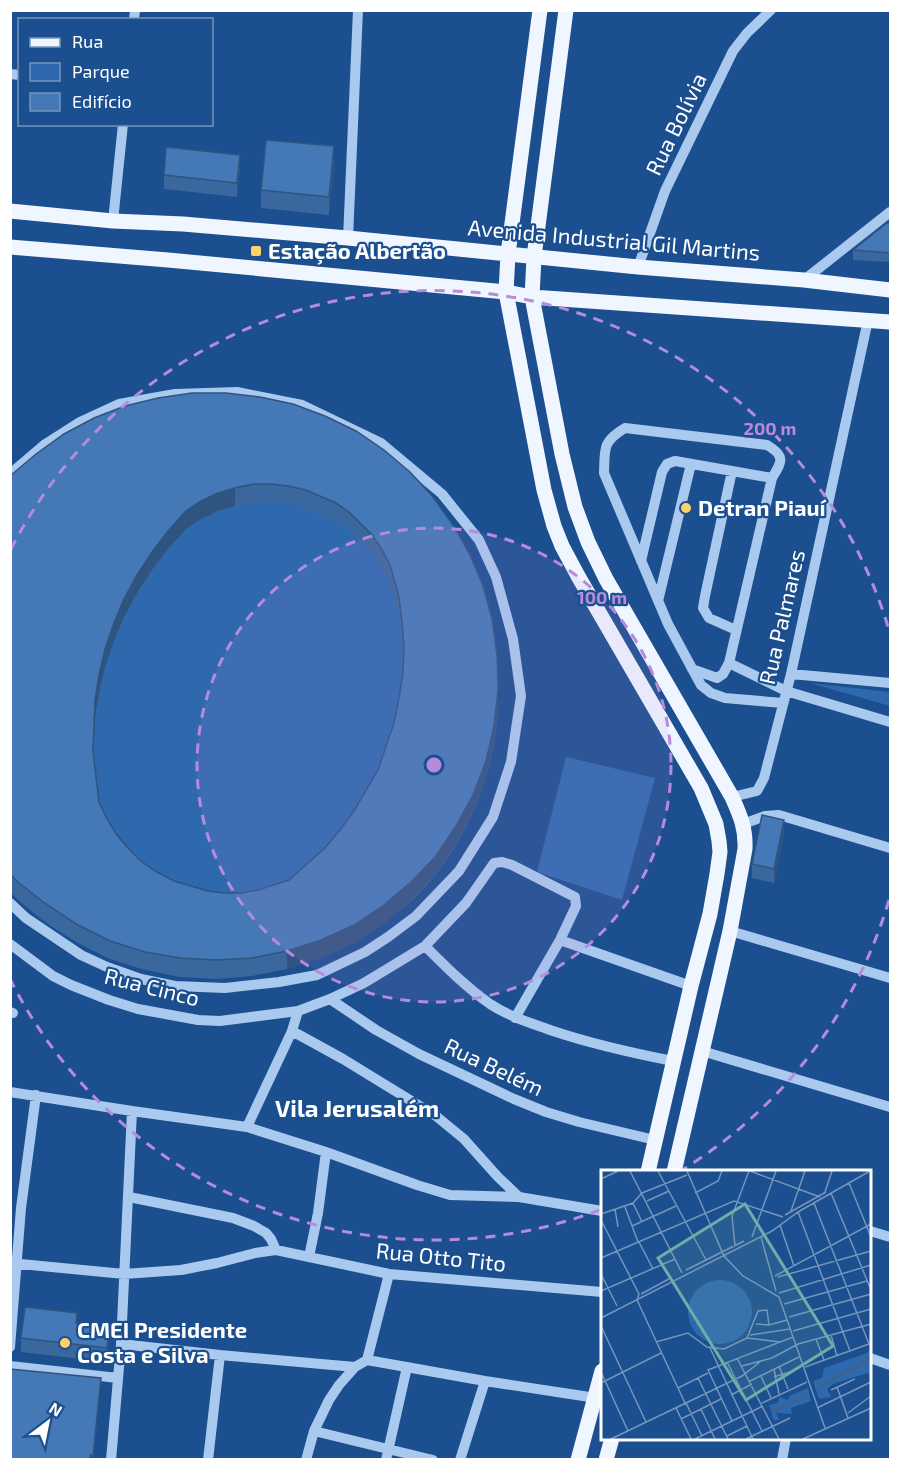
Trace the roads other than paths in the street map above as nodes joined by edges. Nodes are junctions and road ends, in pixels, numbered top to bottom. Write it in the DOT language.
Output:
graph roads {
  1 [pos="358,10"];
  2 [pos="540,10"];
  3 [pos="566,10"];
  4 [pos="771,10"];
  5 [pos="123,126"];
  6 [pos="10,211"];
  7 [pos="891,212"];
  8 [pos="113,221"];
  9 [pos="348,237"];
  10 [pos="10,247"];
  11 [pos="508,254"];
  12 [pos="534,257"];
  13 [pos="638,267"];
  14 [pos="804,280"];
  15 [pos="891,290"];
  16 [pos="506,292"];
  17 [pos="532,297"];
  18 [pos="868,320"];
  19 [pos="891,322"];
  20 [pos="691,464"];
  21 [pos="732,471"];
  22 [pos="10,474"];
  23 [pos="772,478"];
  24 [pos="641,561"];
  25 [pos="658,601"];
  26 [pos="736,630"];
  27 [pos="729,663"];
  28 [pos="692,669"];
  29 [pos="791,674"];
  30 [pos="891,683"];
  31 [pos="786,691"];
  32 [pos="783,703"];
  33 [pos="891,722"];
  34 [pos="732,797"];
  35 [pos="743,824"];
  36 [pos="891,848"];
  37 [pos="10,903"];
  38 [pos="730,931"];
  39 [pos="560,940"];
  40 [pos="10,944"];
  41 [pos="425,946"];
  42 [pos="891,978"];
  43 [pos="691,986"];
  44 [pos="330,999"];
  45 [pos="298,1011"];
  46 [pos="515,1018"];
  47 [pos="292,1031"];
  48 [pos="702,1051"];
  49 [pos="673,1061"];
  50 [pos="10,1092"];
  51 [pos="36,1095"];
  52 [pos="891,1107"];
  53 [pos="132,1111"];
  54 [pos="247,1127"];
  55 [pos="655,1140"];
  56 [pos="326,1152"];
  57 [pos="648,1170"];
  58 [pos="674,1170"];
  59 [pos="129,1197"];
  60 [pos="519,1197"];
  61 [pos="601,1211"];
  62 [pos="871,1231"];
  63 [pos="891,1237"];
  64 [pos="276,1250"];
  65 [pos="309,1257"];
  66 [pos="14,1264"];
  67 [pos="124,1274"];
  68 [pos="389,1274"];
  69 [pos="601,1292"];
  70 [pos="121,1344"];
  71 [pos="10,1347"];
  72 [pos="220,1355"];
  73 [pos="871,1358"];
  74 [pos="367,1360"];
  75 [pos="891,1365"];
  76 [pos="10,1366"];
  77 [pos="355,1367"];
  78 [pos="407,1367"];
  79 [pos="118,1378"];
  80 [pos="601,1379"];
  81 [pos="485,1381"];
  82 [pos="596,1398"];
  83 [pos="314,1431"];
  84 [pos="611,1440"];
  85 [pos="786,1440"];
  86 [pos="387,1454"];
  87 [pos="111,1460"];
  88 [pos="208,1460"];
  89 [pos="306,1460"];
  90 [pos="433,1460"];
  91 [pos="460,1460"];
  92 [pos="578,1460"];
  93 [pos="606,1460"];
  94 [pos="782,1460"];
  1 -- 9 [label="street"];
  2 -- 11 [label="main road"];
  3 -- 12 [label="main road"];
  4 -- 13 [label="street, Rua Bolívia"];
  5 -- 8 [label="street"];
  6 -- 8 [label="main road, Avenida Industrial Gil Martins"];
  7 -- 14 [label="street"];
  8 -- 9 [label="main road, Avenida Industrial Gil Martins"];
  9 -- 11 [label="main road, Avenida Industrial Gil Martins"];
  10 -- 16 [label="main road"];
  11 -- 12 [label="main road, Avenida Industrial Gil Martins"];
  11 -- 16 [label="main road"];
  12 -- 13 [label="main road, Avenida Industrial Gil Martins"];
  12 -- 17 [label="main road"];
  13 -- 14 [label="main road, Avenida Industrial Gil Martins"];
  14 -- 15 [label="main road, Avenida Industrial Gil Martins"];
  16 -- 17 [label="main road"];
  16 -- 43 [label="main road"];
  17 -- 18 [label="main road"];
  17 -- 34 [label="main road"];
  18 -- 19 [label="main road"];
  18 -- 29 [label="street, Rua Palmares"];
  20 -- 21 [label="street"];
  20 -- 24 [label="street"];
  20 -- 25 [label="street"];
  21 -- 23 [label="street"];
  21 -- 26 [label="street"];
  22 -- 37 [label="street"];
  23 -- 24 [label="street"];
  23 -- 26 [label="street"];
  24 -- 25 [label="street"];
  25 -- 28 [label="street"];
  26 -- 27 [label="street"];
  27 -- 28 [label="street"];
  27 -- 31 [label="street"];
  28 -- 32 [label="street"];
  29 -- 30 [label="street"];
  29 -- 31 [label="street, Rua Palmares"];
  31 -- 32 [label="street, Rua Palmares"];
  31 -- 33 [label="street"];
  32 -- 34 [label="street, Rua Palmares"];
  34 -- 35 [label="main road"];
  35 -- 36 [label="street"];
  35 -- 38 [label="main road"];
  38 -- 42 [label="street"];
  38 -- 48 [label="main road"];
  39 -- 41 [label="street, Rua Cinco"];
  39 -- 43 [label="street"];
  39 -- 46 [label="street"];
  40 -- 45 [label="street, Rua Cinco"];
  41 -- 44 [label="street, Rua Cinco"];
  41 -- 46 [label="street"];
  43 -- 49 [label="main road"];
  44 -- 45 [label="street, Rua Cinco"];
  44 -- 55 [label="street, Rua Belém"];
  45 -- 47 [label="street"];
  46 -- 49 [label="street"];
  47 -- 54 [label="street"];
  47 -- 60 [label="street"];
  48 -- 52 [label="street"];
  48 -- 58 [label="main road"];
  49 -- 55 [label="main road"];
  50 -- 51 [label="street"];
  51 -- 53 [label="street"];
  51 -- 66 [label="street"];
  53 -- 54 [label="street"];
  53 -- 59 [label="street"];
  54 -- 56 [label="street"];
  55 -- 57 [label="main road"];
  56 -- 60 [label="street"];
  56 -- 65 [label="street"];
  59 -- 64 [label="street"];
  59 -- 67 [label="street"];
  60 -- 61 [label="street"];
  62 -- 63 [label="street"];
  64 -- 65 [label="street, Rua Otto Tito"];
  64 -- 67 [label="street"];
  65 -- 68 [label="street, Rua Otto Tito"];
  66 -- 67 [label="street"];
  66 -- 71 [label="street"];
  67 -- 70 [label="street"];
  68 -- 69 [label="street, Rua Otto Tito"];
  68 -- 74 [label="street"];
  70 -- 72 [label="street"];
  70 -- 79 [label="street"];
  72 -- 77 [label="street"];
  72 -- 88 [label="street"];
  73 -- 75 [label="street"];
  74 -- 77 [label="street"];
  74 -- 78 [label="street"];
  76 -- 79 [label="street"];
  77 -- 83 [label="street"];
  78 -- 81 [label="street"];
  78 -- 86 [label="street"];
  79 -- 87 [label="street"];
  80 -- 82 [label="main road"];
  81 -- 82 [label="street"];
  81 -- 91 [label="street"];
  82 -- 92 [label="main road"];
  83 -- 86 [label="street"];
  83 -- 89 [label="street"];
  84 -- 93 [label="main road"];
  85 -- 94 [label="street"];
  86 -- 90 [label="street"];
}
